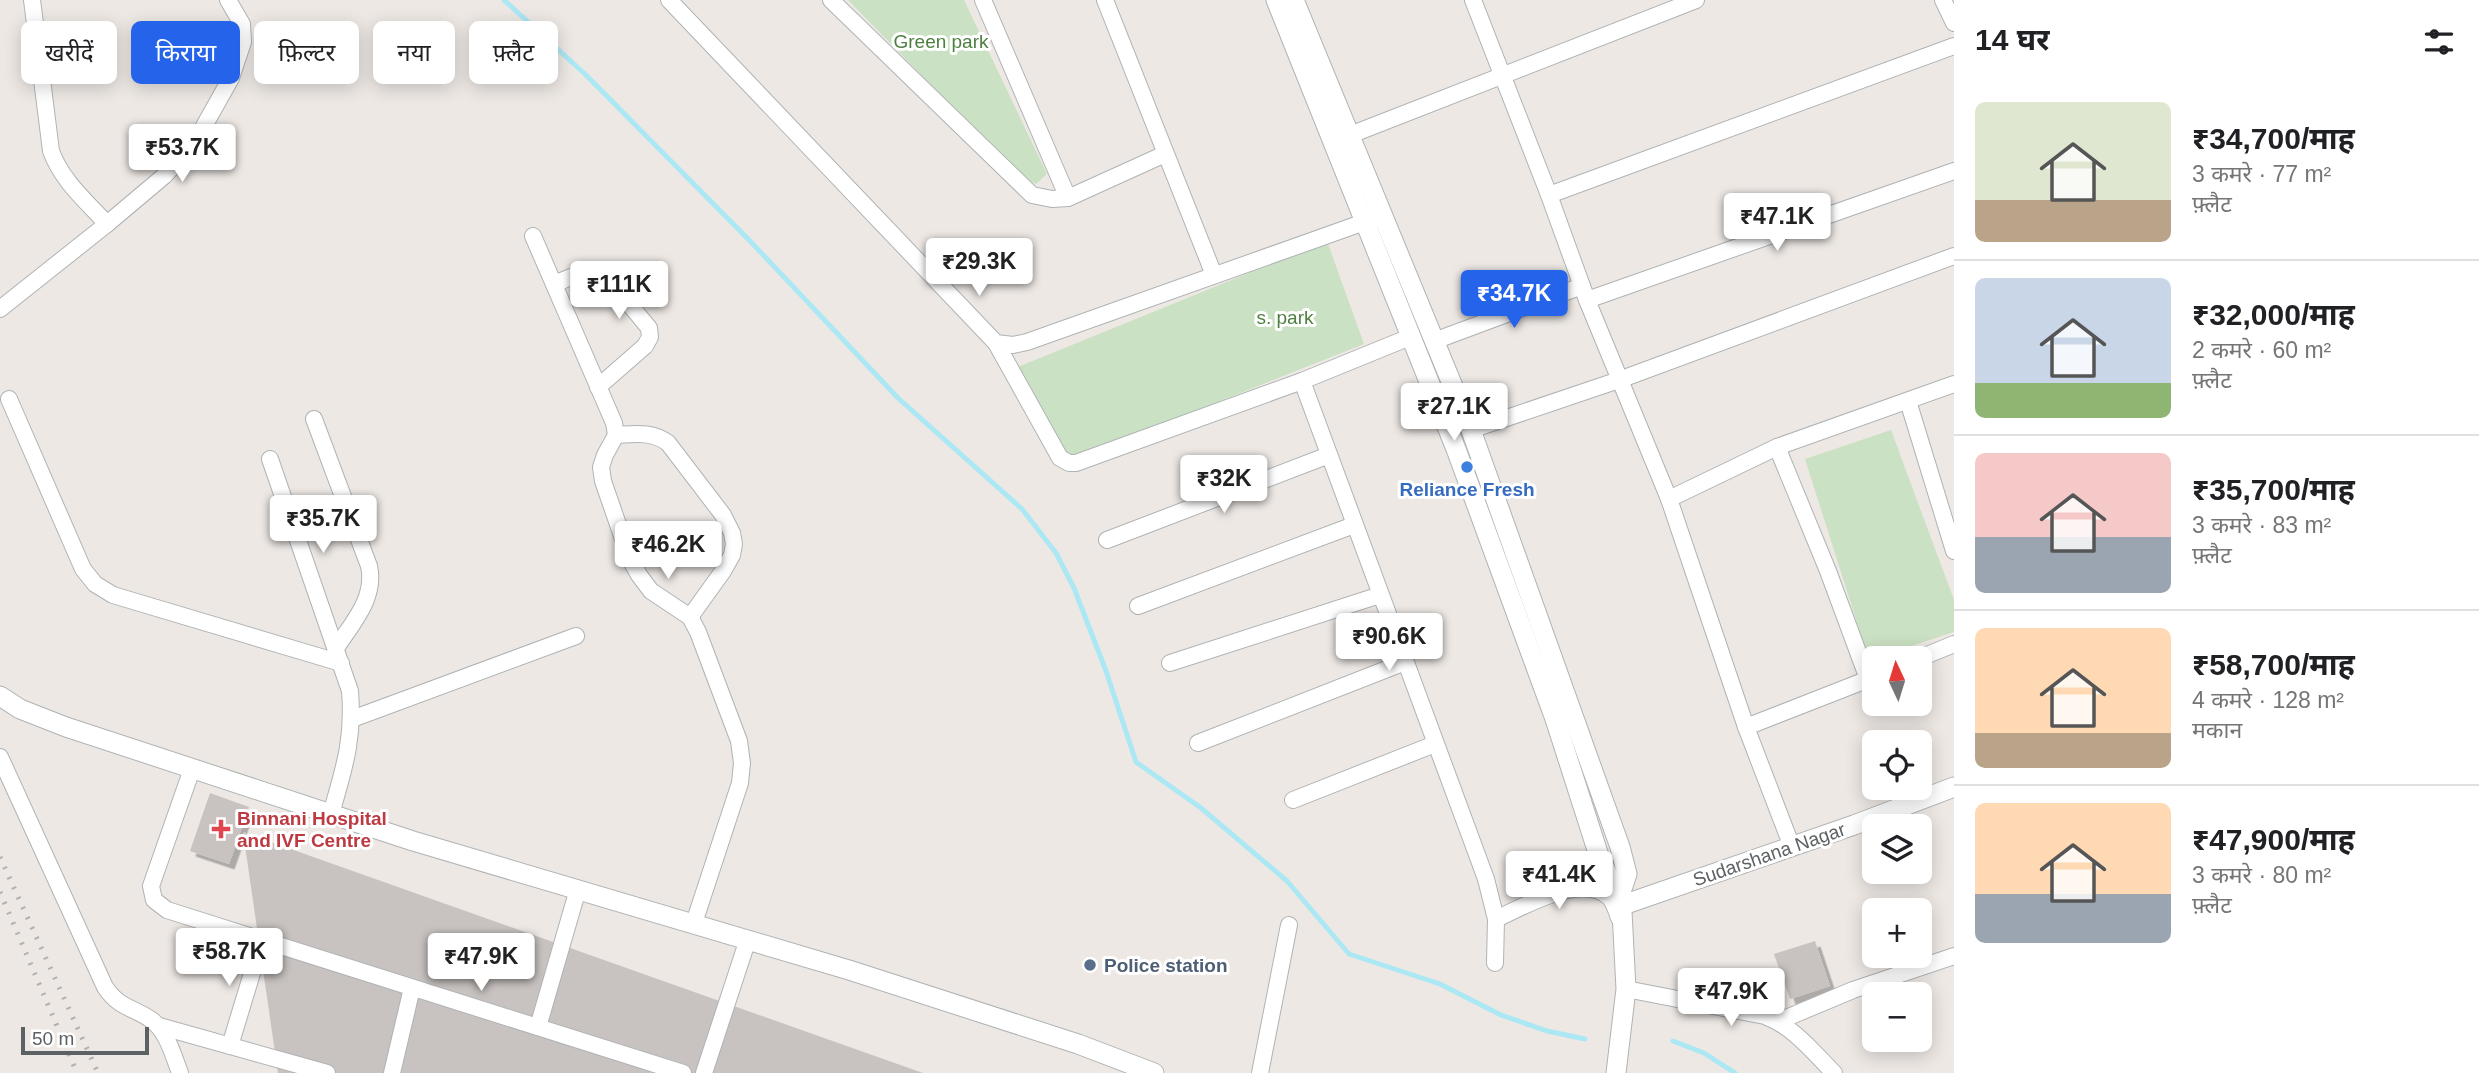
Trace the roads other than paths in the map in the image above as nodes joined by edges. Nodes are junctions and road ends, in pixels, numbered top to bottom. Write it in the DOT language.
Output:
graph roads {
  1 [pos="32,0"];
  2 [pos="228,0"];
  3 [pos="669,0"];
  4 [pos="831,0"];
  5 [pos="984,0"];
  6 [pos="1105,0"];
  7 [pos="1276,0"];
  8 [pos="1294,0"];
  9 [pos="1473,0"];
  10 [pos="1696,0"];
  11 [pos="1943,0"];
  12 [pos="1953,19"];
  13 [pos="1954,46"];
  14 [pos="1501,75"];
  15 [pos="1350,135"];
  16 [pos="1165,154"];
  17 [pos="1954,171"];
  18 [pos="1549,195"];
  19 [pos="1068,198"];
  20 [pos="1373,219"];
  21 [pos="107,224"];
  22 [pos="533,236"];
  23 [pos="1954,256"];
  24 [pos="1214,275"];
  25 [pos="554,284"];
  26 [pos="1584,293"];
  27 [pos="0,309"];
  28 [pos="1410,337"];
  29 [pos="1434,341"];
  30 [pos="996,343"];
  31 [pos="1619,380"];
  32 [pos="1302,381"];
  33 [pos="1954,384"];
  34 [pos="598,387"];
  35 [pos="9,400"];
  36 [pos="1908,401"];
  37 [pos="314,419"];
  38 [pos="1471,430"];
  39 [pos="616,435"];
  40 [pos="1777,447"];
  41 [pos="1329,455"];
  42 [pos="270,459"];
  43 [pos="1669,499"];
  44 [pos="1354,525"];
  45 [pos="1107,540"];
  46 [pos="1954,551"];
  47 [pos="1380,595"];
  48 [pos="1138,606"];
  49 [pos="691,617"];
  50 [pos="576,636"];
  51 [pos="1954,644"];
  52 [pos="1932,653"];
  53 [pos="339,655"];
  54 [pos="1862,656"];
  55 [pos="1405,662"];
  56 [pos="1170,663"];
  57 [pos="1862,682"];
  58 [pos="0,696"];
  59 [pos="352,719"];
  60 [pos="1746,727"];
  61 [pos="1198,743"];
  62 [pos="1435,744"];
  63 [pos="0,757"];
  64 [pos="192,769"];
  65 [pos="1954,787"];
  66 [pos="1293,800"];
  67 [pos="331,814"];
  68 [pos="1791,847"];
  69 [pos="578,889"];
  70 [pos="1622,899"];
  71 [pos="1496,919"];
  72 [pos="695,923"];
  73 [pos="1289,925"];
  74 [pos="1623,925"];
  75 [pos="748,939"];
  76 [pos="262,940"];
  77 [pos="1954,956"];
  78 [pos="1494,963"];
  79 [pos="412,988"];
  80 [pos="1626,989"];
  81 [pos="1779,1021"];
  82 [pos="159,1026"];
  83 [pos="538,1027"];
  84 [pos="230,1046"];
  85 [pos="1123,1066"];
  86 [pos="305,1070"];
  87 [pos="180,1073"];
  88 [pos="327,1073"];
  89 [pos="392,1073"];
  90 [pos="683,1073"];
  91 [pos="704,1073"];
  92 [pos="1154,1073"];
  93 [pos="1260,1073"];
  94 [pos="1616,1073"];
  95 [pos="1834,1073"];
  1 -- 21 [label="street"];
  2 -- 21 [label="street"];
  3 -- 30 [label="street"];
  4 -- 19 [label="street"];
  5 -- 19 [label="street"];
  6 -- 16 [label="street"];
  7 -- 20 [label="street"];
  8 -- 15 [label="street"];
  9 -- 14 [label="street"];
  10 -- 14 [label="street"];
  11 -- 12 [label="street"];
  13 -- 18 [label="street"];
  14 -- 15 [label="street"];
  14 -- 18 [label="street"];
  15 -- 20 [label="street"];
  16 -- 19 [label="street"];
  16 -- 24 [label="street"];
  17 -- 26 [label="street"];
  18 -- 26 [label="street"];
  20 -- 24 [label="street"];
  20 -- 28 [label="street"];
  20 -- 29 [label="street"];
  21 -- 27 [label="street"];
  22 -- 25 [label="street"];
  23 -- 31 [label="street"];
  24 -- 30 [label="street"];
  25 -- 34 [label="street"];
  25 -- 34 [label="street"];
  26 -- 29 [label="street"];
  26 -- 31 [label="street"];
  28 -- 32 [label="street"];
  28 -- 70 [label="street"];
  29 -- 38 [label="street"];
  30 -- 32 [label="street"];
  31 -- 38 [label="street"];
  31 -- 43 [label="street"];
  32 -- 41 [label="street"];
  33 -- 36 [label="street"];
  34 -- 39 [label="street"];
  35 -- 53 [label="street"];
  36 -- 40 [label="street"];
  36 -- 46 [label="street"];
  37 -- 53 [label="street"];
  38 -- 70 [label="street"];
  39 -- 49 [label="street"];
  39 -- 49 [label="street"];
  40 -- 43 [label="street"];
  40 -- 54 [label="street"];
  41 -- 44 [label="street"];
  41 -- 45 [label="street"];
  42 -- 53 [label="street"];
  43 -- 60 [label="street"];
  44 -- 47 [label="street"];
  44 -- 48 [label="street"];
  47 -- 55 [label="street"];
  47 -- 56 [label="street"];
  49 -- 72 [label="street"];
  50 -- 59 [label="street"];
  51 -- 52 [label="street"];
  53 -- 59 [label="street"];
  55 -- 61 [label="street"];
  55 -- 62 [label="street"];
  57 -- 60 [label="street"];
  58 -- 64 [label="street"];
  59 -- 67 [label="street"];
  60 -- 68 [label="street"];
  62 -- 66 [label="street"];
  62 -- 71 [label="street"];
  63 -- 82 [label="street"];
  64 -- 67 [label="street"];
  64 -- 76 [label="street"];
  65 -- 68 [label="street, Sudarshana Nagar"];
  67 -- 69 [label="street"];
  68 -- 70 [label="street, Sudarshana Nagar"];
  69 -- 72 [label="street"];
  69 -- 83 [label="street"];
  70 -- 74 [label="street"];
  71 -- 74 [label="street"];
  71 -- 78 [label="street"];
  72 -- 75 [label="street"];
  73 -- 93 [label="street"];
  74 -- 80 [label="street"];
  75 -- 85 [label="street"];
  75 -- 91 [label="street"];
  76 -- 79 [label="street"];
  76 -- 84 [label="street"];
  77 -- 81 [label="street"];
  79 -- 83 [label="street"];
  79 -- 89 [label="street"];
  80 -- 81 [label="street"];
  80 -- 94 [label="street"];
  81 -- 95 [label="street"];
  82 -- 84 [label="street"];
  82 -- 87 [label="street"];
  83 -- 90 [label="street"];
  84 -- 86 [label="street"];
  85 -- 92 [label="street"];
  86 -- 88 [label="street"];
}
